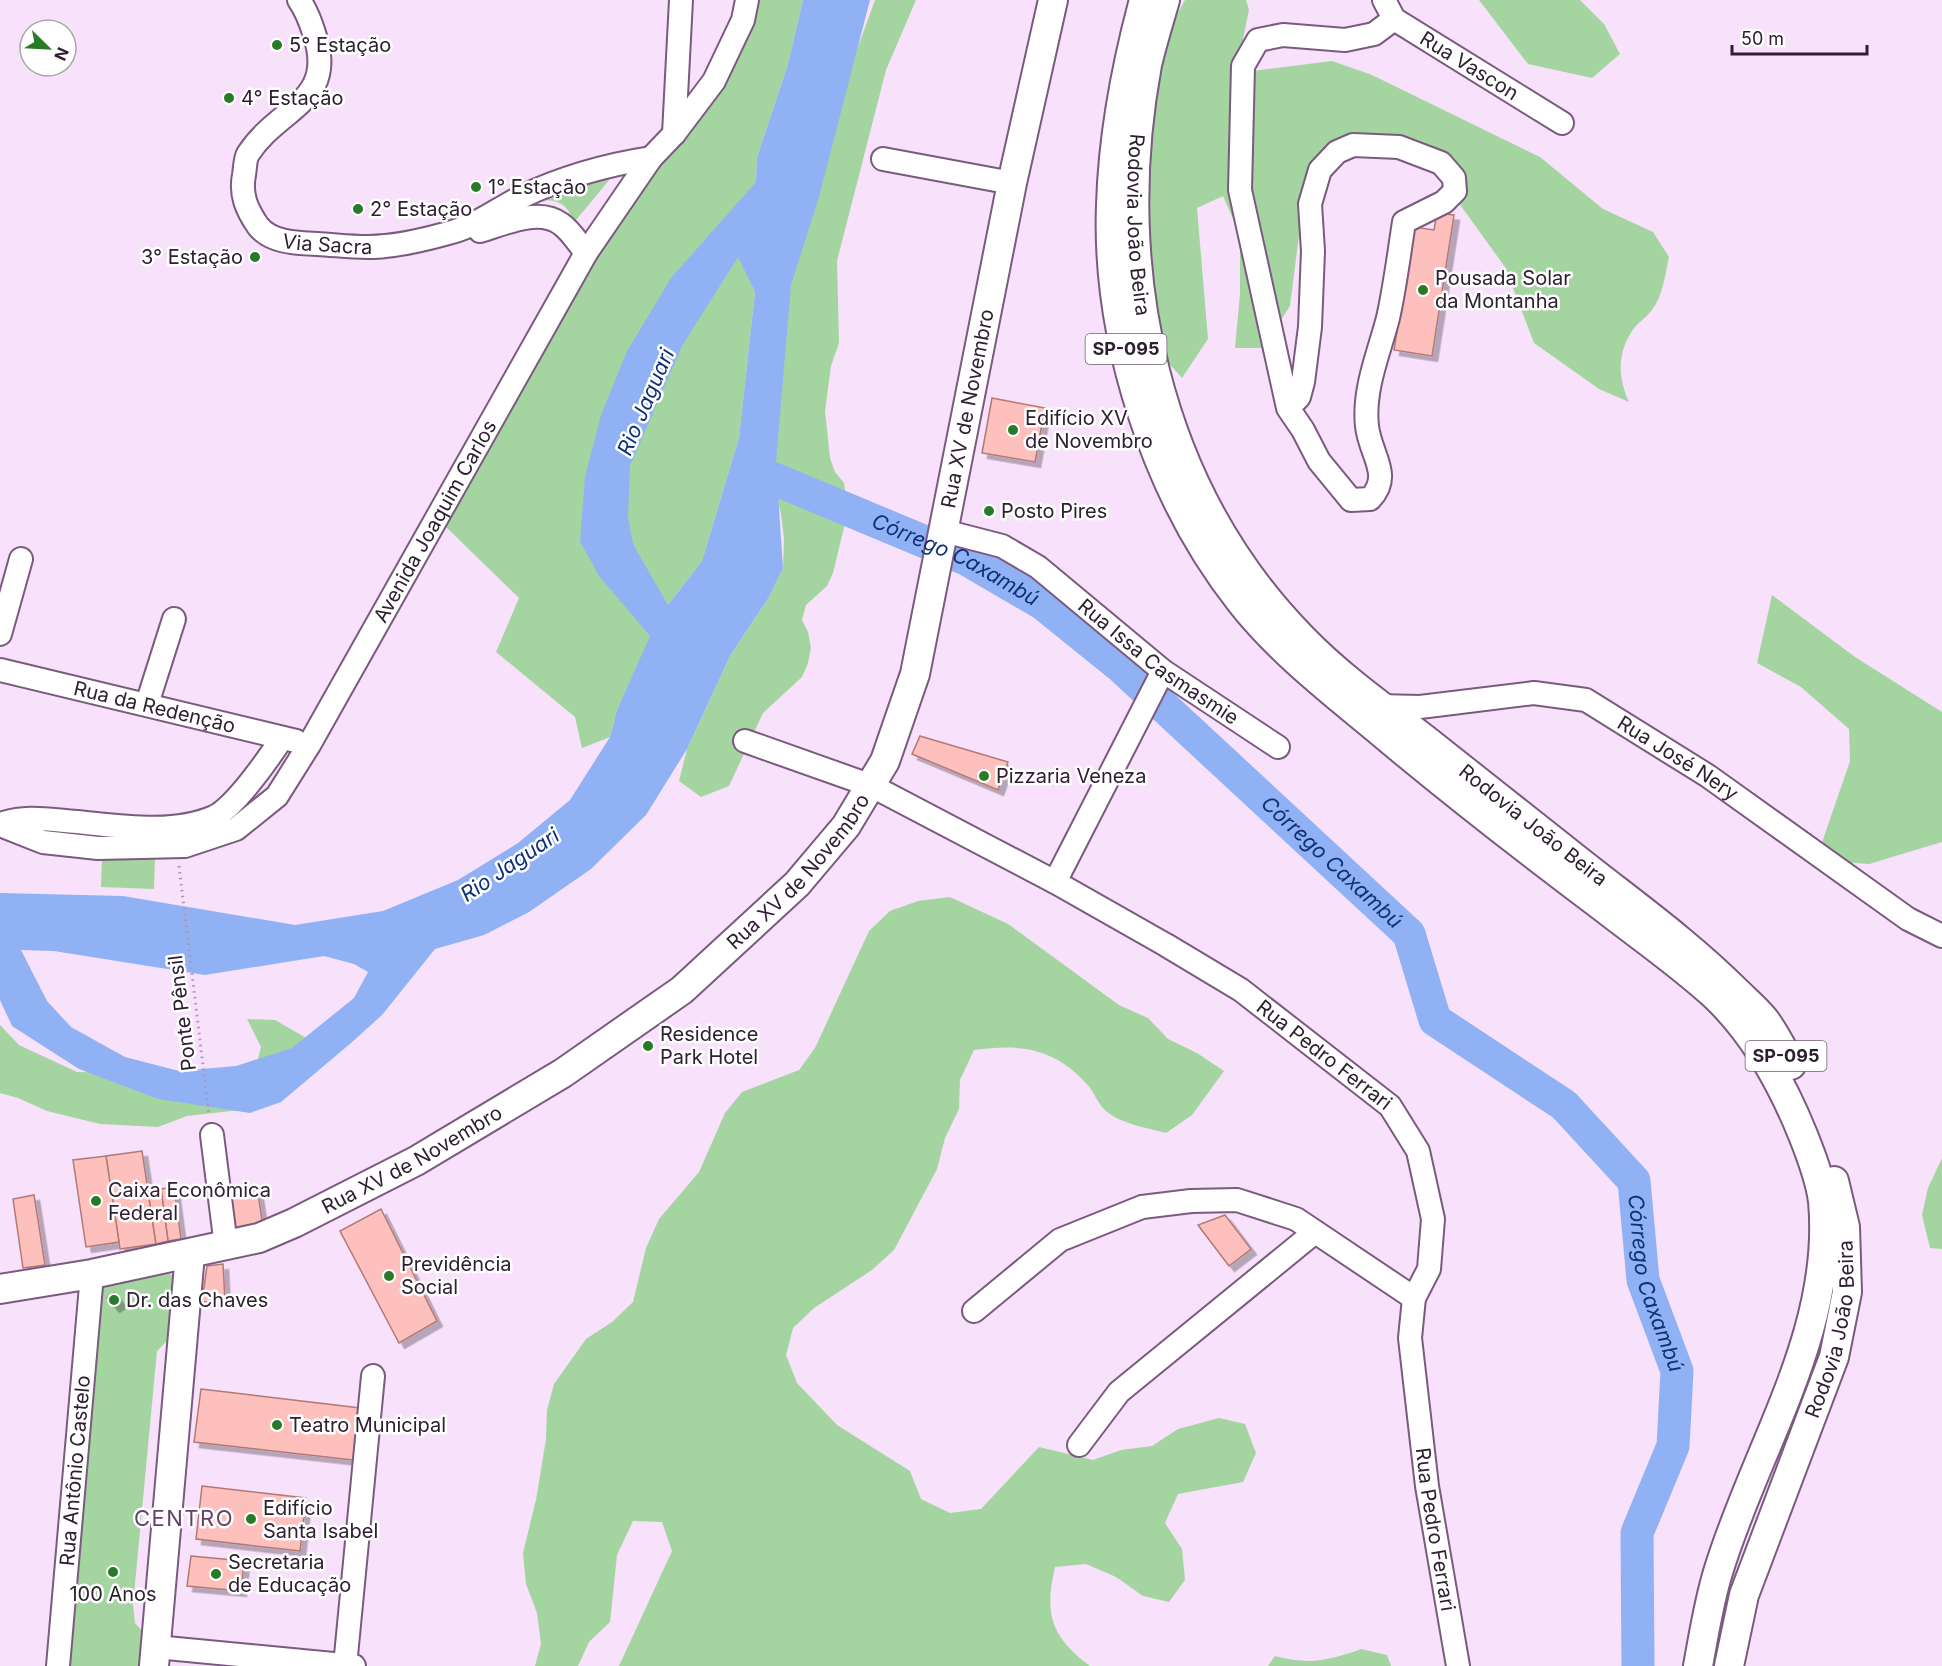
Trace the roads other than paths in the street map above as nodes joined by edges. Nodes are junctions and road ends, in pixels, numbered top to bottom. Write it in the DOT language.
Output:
graph roads {
  1 [pos="280,0"];
  2 [pos="298,0"];
  3 [pos="681,0"];
  4 [pos="747,0"];
  5 [pos="1053,0"];
  6 [pos="1144,0"];
  7 [pos="1165,0"];
  8 [pos="1389,9"];
  9 [pos="310,79"];
  10 [pos="1562,123"];
  11 [pos="674,134"];
  12 [pos="651,158"];
  13 [pos="883,159"];
  14 [pos="1012,183"];
  15 [pos="463,232"];
  16 [pos="586,253"];
  17 [pos="1288,408"];
  18 [pos="941,542"];
  19 [pos="21,559"];
  20 [pos="174,619"];
  21 [pos="0,634"];
  22 [pos="0,670"];
  23 [pos="1161,677"];
  24 [pos="147,704"];
  25 [pos="1378,706"];
  26 [pos="282,738"];
  27 [pos="745,741"];
  28 [pos="309,745"];
  29 [pos="1278,747"];
  30 [pos="872,786"];
  31 [pos="0,825"];
  32 [pos="1055,882"];
  33 [pos="1942,936"];
  34 [pos="212,1135"];
  35 [pos="1315,1232"];
  36 [pos="226,1246"];
  37 [pos="190,1254"];
  38 [pos="92,1274"];
  39 [pos="0,1289"];
  40 [pos="1414,1298"];
  41 [pos="974,1311"];
  42 [pos="373,1376"];
  43 [pos="1079,1445"];
  44 [pos="155,1656"];
  45 [pos="58,1666"];
  46 [pos="348,1666"];
  47 [pos="1458,1666"];
  48 [pos="1698,1666"];
  49 [pos="1729,1666"];
  1 -- 9 [label="street"];
  2 -- 9 [label="street"];
  3 -- 11 [label="street"];
  4 -- 11 [label="street, Avenida Joaquim Carlos"];
  5 -- 14 [label="main road, Rua XV de Novembro"];
  6 -- 48 [label="main road, Rodovia João Beira / SP-095"];
  7 -- 25 [label="main road, Rodovia João Beira / SP-095"];
  8 -- 10 [label="street, Rua Vascon"];
  8 -- 17 [label="street"];
  9 -- 15 [label="street, Via Sacra"];
  11 -- 12 [label="street, Avenida Joaquim Carlos"];
  12 -- 15 [label="street, Via Sacra"];
  12 -- 16 [label="street, Avenida Joaquim Carlos"];
  13 -- 14 [label="street"];
  14 -- 18 [label="main road, Rua XV de Novembro"];
  15 -- 16 [label="street, Via Sacra"];
  16 -- 28 [label="street, Avenida Joaquim Carlos"];
  17 -- 17 [label="street"];
  18 -- 23 [label="street, Rua Issa Casmasmie"];
  18 -- 30 [label="main road, Rua XV de Novembro"];
  19 -- 21 [label="street"];
  20 -- 24 [label="street"];
  22 -- 24 [label="street, Rua da Redenção"];
  23 -- 29 [label="street, Rua Issa Casmasmie"];
  23 -- 32 [label="street"];
  24 -- 26 [label="street, Rua da Redenção"];
  25 -- 33 [label="street, Rua José Nery"];
  25 -- 49 [label="main road, Rodovia João Beira / SP-095"];
  26 -- 28 [label="street, Rua da Redenção"];
  26 -- 31 [label="street"];
  27 -- 30 [label="street, Rua Pedro Ferrari"];
  28 -- 31 [label="street, Avenida Joaquim Carlos"];
  30 -- 32 [label="street, Rua Pedro Ferrari"];
  30 -- 36 [label="main road, Rua XV de Novembro"];
  32 -- 40 [label="street, Rua Pedro Ferrari"];
  34 -- 36 [label="street"];
  35 -- 40 [label="street"];
  35 -- 41 [label="street"];
  35 -- 43 [label="street"];
  36 -- 37 [label="main road, Rua XV de Novembro"];
  37 -- 38 [label="main road, Rua XV de Novembro"];
  37 -- 44 [label="main road"];
  38 -- 39 [label="main road, Rua XV de Novembro"];
  38 -- 45 [label="street, Rua Antônio Castelo"];
  40 -- 47 [label="street, Rua Pedro Ferrari"];
  42 -- 46 [label="street"];
  44 -- 46 [label="street"];
}
